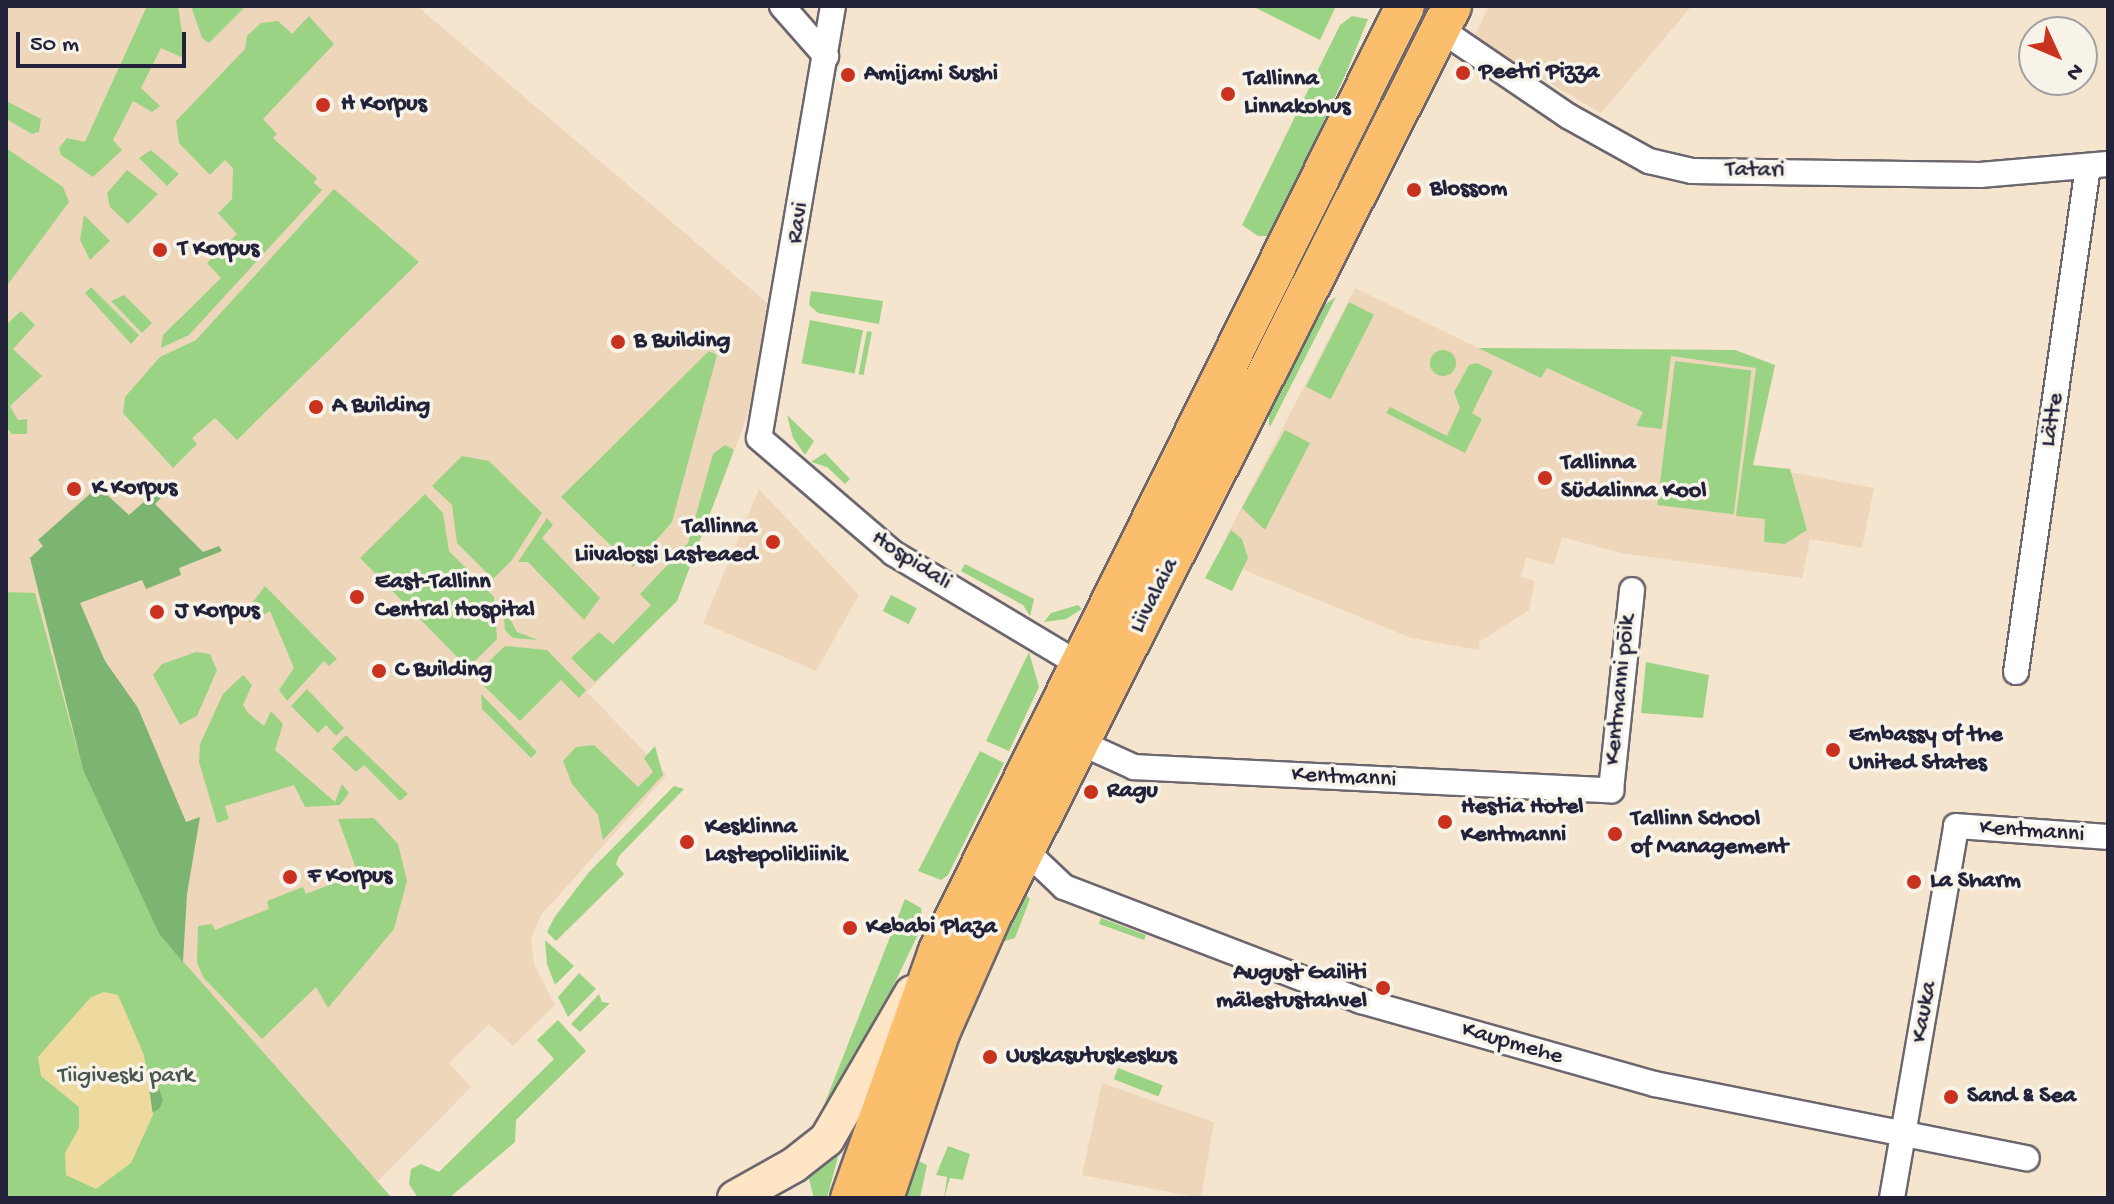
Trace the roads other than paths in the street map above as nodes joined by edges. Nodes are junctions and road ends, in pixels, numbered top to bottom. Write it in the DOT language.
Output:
graph roads {
  1 [pos="782,6"];
  2 [pos="833,6"];
  3 [pos="1405,6"];
  4 [pos="1446,18"];
  5 [pos="826,56"];
  6 [pos="2098,165"];
  7 [pos="759,438"];
  8 [pos="1632,590"];
  9 [pos="1077,663"];
  10 [pos="2016,672"];
  11 [pos="1087,732"];
  12 [pos="1611,790"];
  13 [pos="1956,826"];
  14 [pos="2108,837"];
  15 [pos="1026,851"];
  16 [pos="937,953"];
  17 [pos="1904,1133"];
  18 [pos="2027,1158"];
  19 [pos="735,1198"];
  20 [pos="850,1198"];
  21 [pos="884,1198"];
  22 [pos="1892,1198"];
  1 -- 5 [label="street"];
  2 -- 5 [label="street, Ravi"];
  3 -- 9 [label="main road, Liivalaia"];
  4 -- 6 [label="street, Tatari"];
  4 -- 11 [label="main road, Liivalaia"];
  5 -- 7 [label="street, Ravi"];
  6 -- 10 [label="street, Lätte"];
  7 -- 9 [label="street, Hospidali"];
  8 -- 12 [label="street, Kentmanni põik"];
  9 -- 11 [label="main road"];
  9 -- 16 [label="main road, Liivalaia"];
  11 -- 12 [label="street, Kentmanni"];
  11 -- 15 [label="main road, Liivalaia"];
  13 -- 14 [label="street, Kentmanni"];
  13 -- 17 [label="street, Kauka"];
  15 -- 17 [label="street, Kaupmehe"];
  15 -- 21 [label="main road, Liivalaia"];
  16 -- 19 [label="street"];
  16 -- 20 [label="main road, Liivalaia"];
  17 -- 18 [label="street, Kaupmehe"];
  17 -- 22 [label="street, Kauka"];
}
